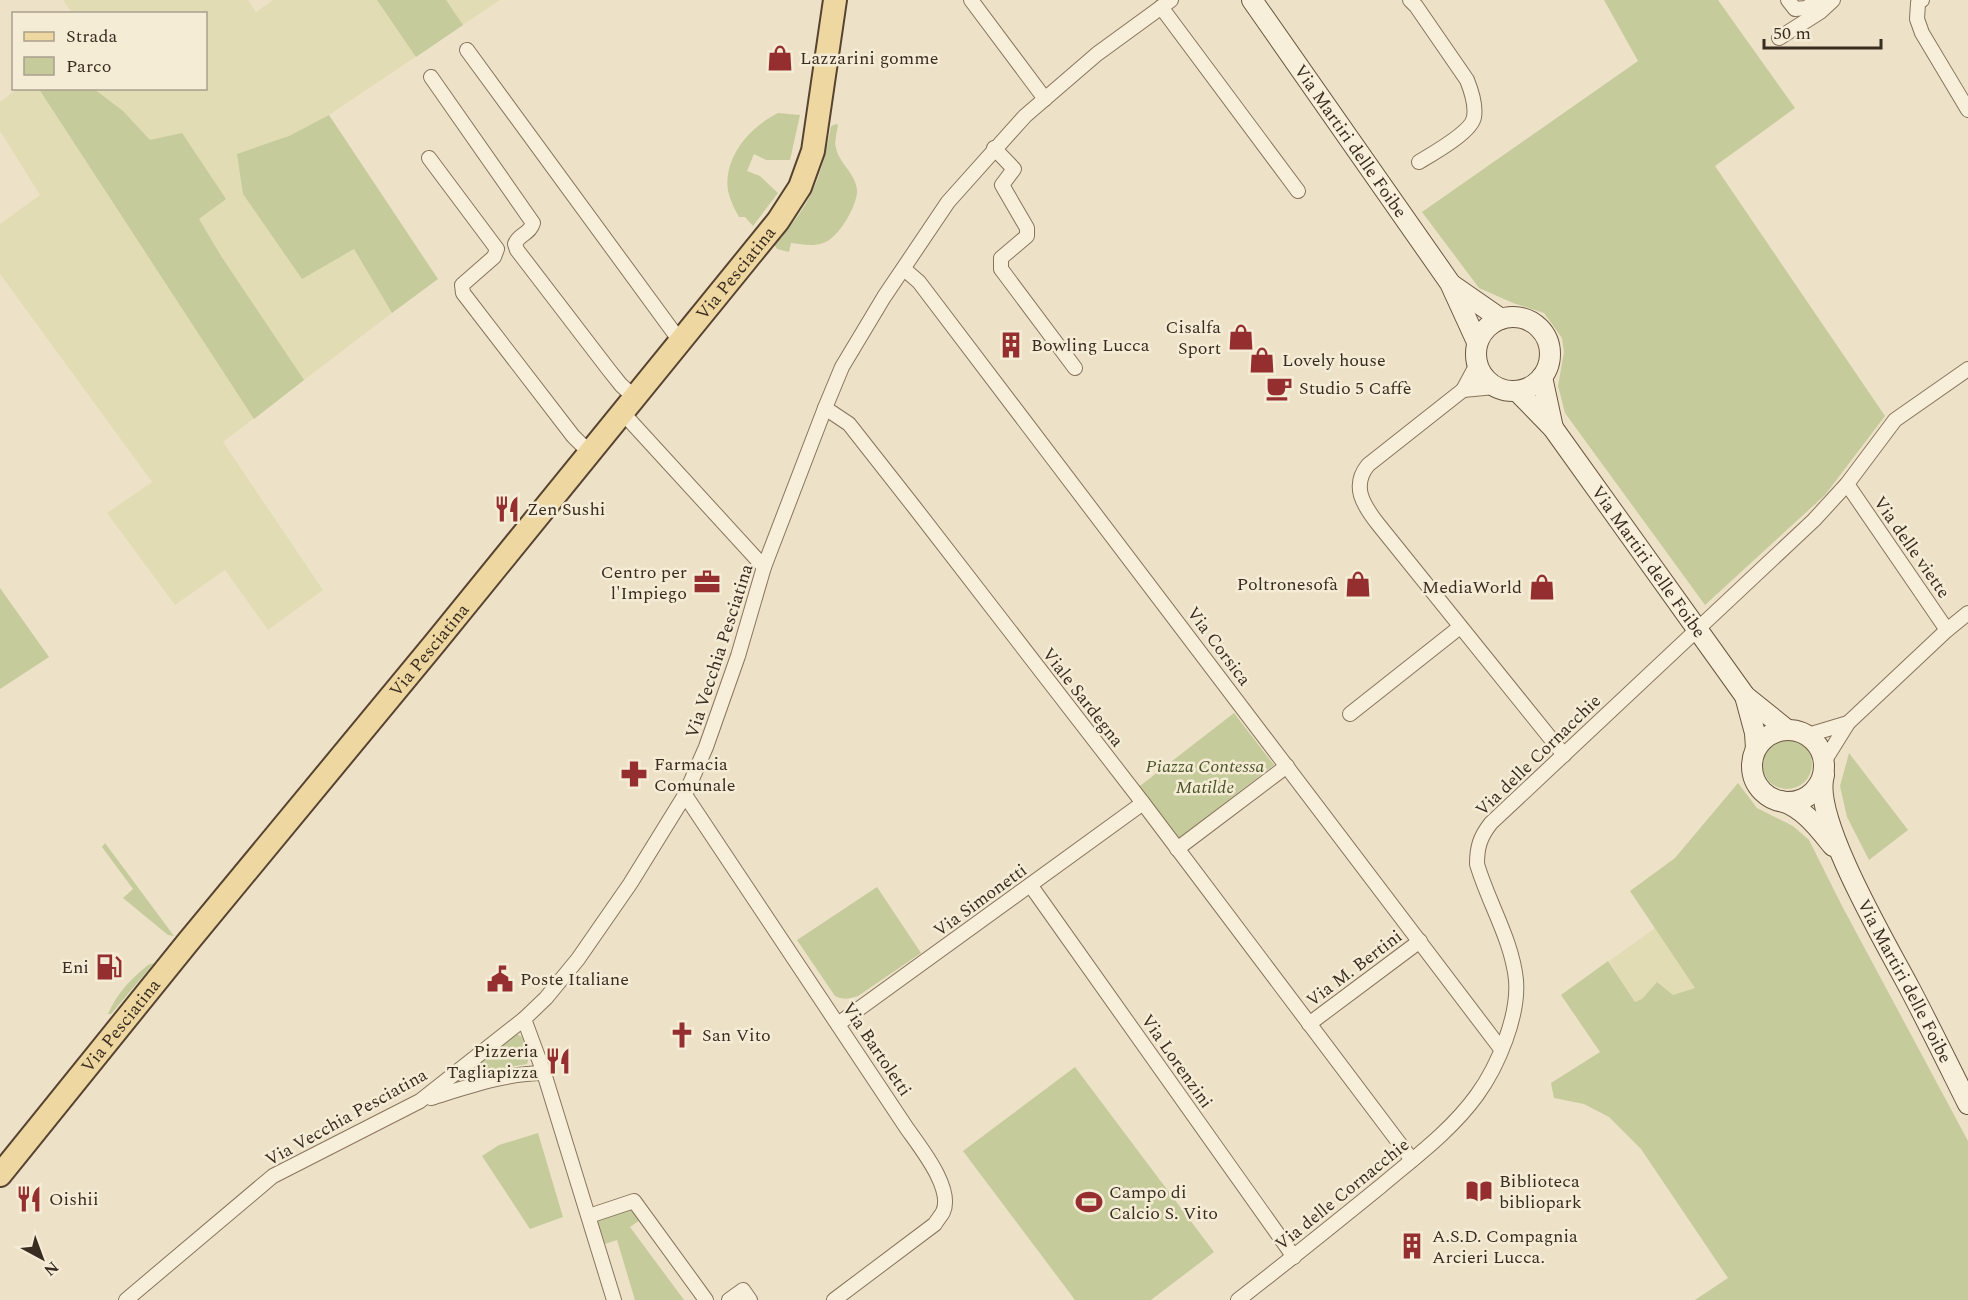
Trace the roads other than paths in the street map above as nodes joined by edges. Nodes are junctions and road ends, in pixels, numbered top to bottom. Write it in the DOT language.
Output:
graph roads {
  1 [pos="835,0"];
  2 [pos="971,0"];
  3 [pos="1252,0"];
  4 [pos="1410,0"];
  5 [pos="1788,0"];
  6 [pos="1818,0"];
  7 [pos="1833,0"];
  8 [pos="1922,0"];
  9 [pos="1166,4"];
  10 [pos="1779,38"];
  11 [pos="467,50"];
  12 [pos="431,77"];
  13 [pos="1045,99"];
  14 [pos="1968,110"];
  15 [pos="994,148"];
  16 [pos="429,158"];
  17 [pos="1419,162"];
  18 [pos="1298,191"];
  19 [pos="904,268"];
  20 [pos="1450,283"];
  21 [pos="1501,319"];
  22 [pos="680,341"];
  23 [pos="1478,342"];
  24 [pos="1477,364"];
  25 [pos="1075,368"];
  26 [pos="1968,369"];
  27 [pos="1542,377"];
  28 [pos="1495,387"];
  29 [pos="1463,390"];
  30 [pos="1517,391"];
  31 [pos="628,405"];
  32 [pos="825,408"];
  33 [pos="1553,428"];
  34 [pos="591,452"];
  35 [pos="1847,484"];
  36 [pos="764,567"];
  37 [pos="1968,613"];
  38 [pos="1460,627"];
  39 [pos="1697,629"];
  40 [pos="1947,630"];
  41 [pos="1745,696"];
  42 [pos="1350,714"];
  43 [pos="1848,723"];
  44 [pos="1786,729"];
  45 [pos="1808,735"];
  46 [pos="1756,748"];
  47 [pos="1563,755"];
  48 [pos="1287,766"];
  49 [pos="1824,768"];
  50 [pos="685,795"];
  51 [pos="1779,801"];
  52 [pos="1143,803"];
  53 [pos="1178,849"];
  54 [pos="1842,858"];
  55 [pos="1031,886"];
  56 [pos="1420,940"];
  57 [pos="524,1019"];
  58 [pos="838,1024"];
  59 [pos="1309,1024"];
  60 [pos="1501,1048"];
  61 [pos="544,1072"];
  62 [pos="420,1101"];
  63 [pos="1968,1104"];
  64 [pos="1412,1160"];
  65 [pos="0,1175"];
  66 [pos="589,1216"];
  67 [pos="1294,1257"];
  68 [pos="126,1300"];
  69 [pos="614,1300"];
  70 [pos="706,1300"];
  71 [pos="729,1300"];
  72 [pos="750,1300"];
  73 [pos="834,1300"];
  74 [pos="1238,1300"];
  1 -- 22 [label="main road, Via Pesciatina"];
  2 -- 13 [label="street"];
  3 -- 20 [label="street, Via Martiri delle Foibe"];
  4 -- 17 [label="street"];
  5 -- 6 [label="street"];
  7 -- 10 [label="street"];
  8 -- 14 [label="street"];
  9 -- 13 [label="street, Via Vecchia Pesciatina"];
  9 -- 18 [label="street"];
  11 -- 22 [label="street"];
  12 -- 31 [label="street"];
  13 -- 15 [label="street, Via Vecchia Pesciatina"];
  15 -- 19 [label="street, Via Vecchia Pesciatina"];
  15 -- 25 [label="street"];
  16 -- 34 [label="street"];
  19 -- 32 [label="street, Via Vecchia Pesciatina"];
  19 -- 48 [label="street, Via Corsica"];
  20 -- 21 [label="street, Via Martiri delle Foibe"];
  20 -- 23 [label="street, Via Martiri delle Foibe"];
  21 -- 23 [label="street"];
  21 -- 27 [label="street"];
  22 -- 31 [label="main road, Via Pesciatina"];
  23 -- 24 [label="street"];
  24 -- 28 [label="street"];
  24 -- 29 [label="street"];
  26 -- 35 [label="street, Via delle Cornacchie"];
  27 -- 30 [label="street"];
  27 -- 33 [label="street, Via Martiri delle Foibe"];
  28 -- 29 [label="street"];
  28 -- 30 [label="street"];
  29 -- 38 [label="street"];
  30 -- 33 [label="street, Via Martiri delle Foibe"];
  31 -- 34 [label="main road, Via Pesciatina"];
  31 -- 36 [label="street"];
  32 -- 36 [label="street, Via Vecchia Pesciatina"];
  32 -- 52 [label="street, Viale Sardegna"];
  33 -- 39 [label="street, Via Martiri delle Foibe"];
  34 -- 65 [label="main road, Via Pesciatina"];
  35 -- 39 [label="street, Via delle Cornacchie"];
  35 -- 40 [label="street, Via delle viette"];
  36 -- 50 [label="street, Via Vecchia Pesciatina"];
  37 -- 40 [label="street"];
  38 -- 42 [label="street"];
  38 -- 47 [label="street"];
  39 -- 41 [label="street, Via Martiri delle Foibe"];
  39 -- 47 [label="street, Via delle Cornacchie"];
  40 -- 43 [label="street"];
  41 -- 44 [label="street, Via Martiri delle Foibe"];
  41 -- 46 [label="street, Via Martiri delle Foibe"];
  43 -- 45 [label="street"];
  43 -- 49 [label="street"];
  44 -- 45 [label="street"];
  44 -- 46 [label="street"];
  45 -- 49 [label="street"];
  46 -- 51 [label="street"];
  47 -- 60 [label="street, Via delle Cornacchie"];
  48 -- 53 [label="street"];
  48 -- 56 [label="street, Via Corsica"];
  49 -- 51 [label="street"];
  49 -- 54 [label="street, Via Martiri delle Foibe"];
  50 -- 57 [label="street, Via Vecchia Pesciatina"];
  50 -- 58 [label="street, Via Bartoletti"];
  51 -- 54 [label="street, Via Martiri delle Foibe"];
  52 -- 53 [label="street, Viale Sardegna"];
  52 -- 55 [label="street, Via Simonetti"];
  53 -- 59 [label="street, Viale Sardegna"];
  54 -- 63 [label="street, Via Martiri delle Foibe"];
  55 -- 58 [label="street, Via Simonetti"];
  55 -- 67 [label="street, Via Lorenzini"];
  56 -- 59 [label="street, Via M. Bertini"];
  56 -- 60 [label="street, Via Corsica"];
  57 -- 61 [label="street"];
  57 -- 62 [label="street, Via Vecchia Pesciatina"];
  58 -- 73 [label="street, Via Bartoletti"];
  59 -- 64 [label="street, Viale Sardegna"];
  60 -- 64 [label="street, Via delle Cornacchie"];
  61 -- 62 [label="street"];
  61 -- 66 [label="street"];
  62 -- 68 [label="street, Via Vecchia Pesciatina"];
  64 -- 67 [label="street, Via delle Cornacchie"];
  66 -- 69 [label="street"];
  66 -- 70 [label="street"];
  67 -- 74 [label="street, Via delle Cornacchie"];
  71 -- 72 [label="street"];
}
